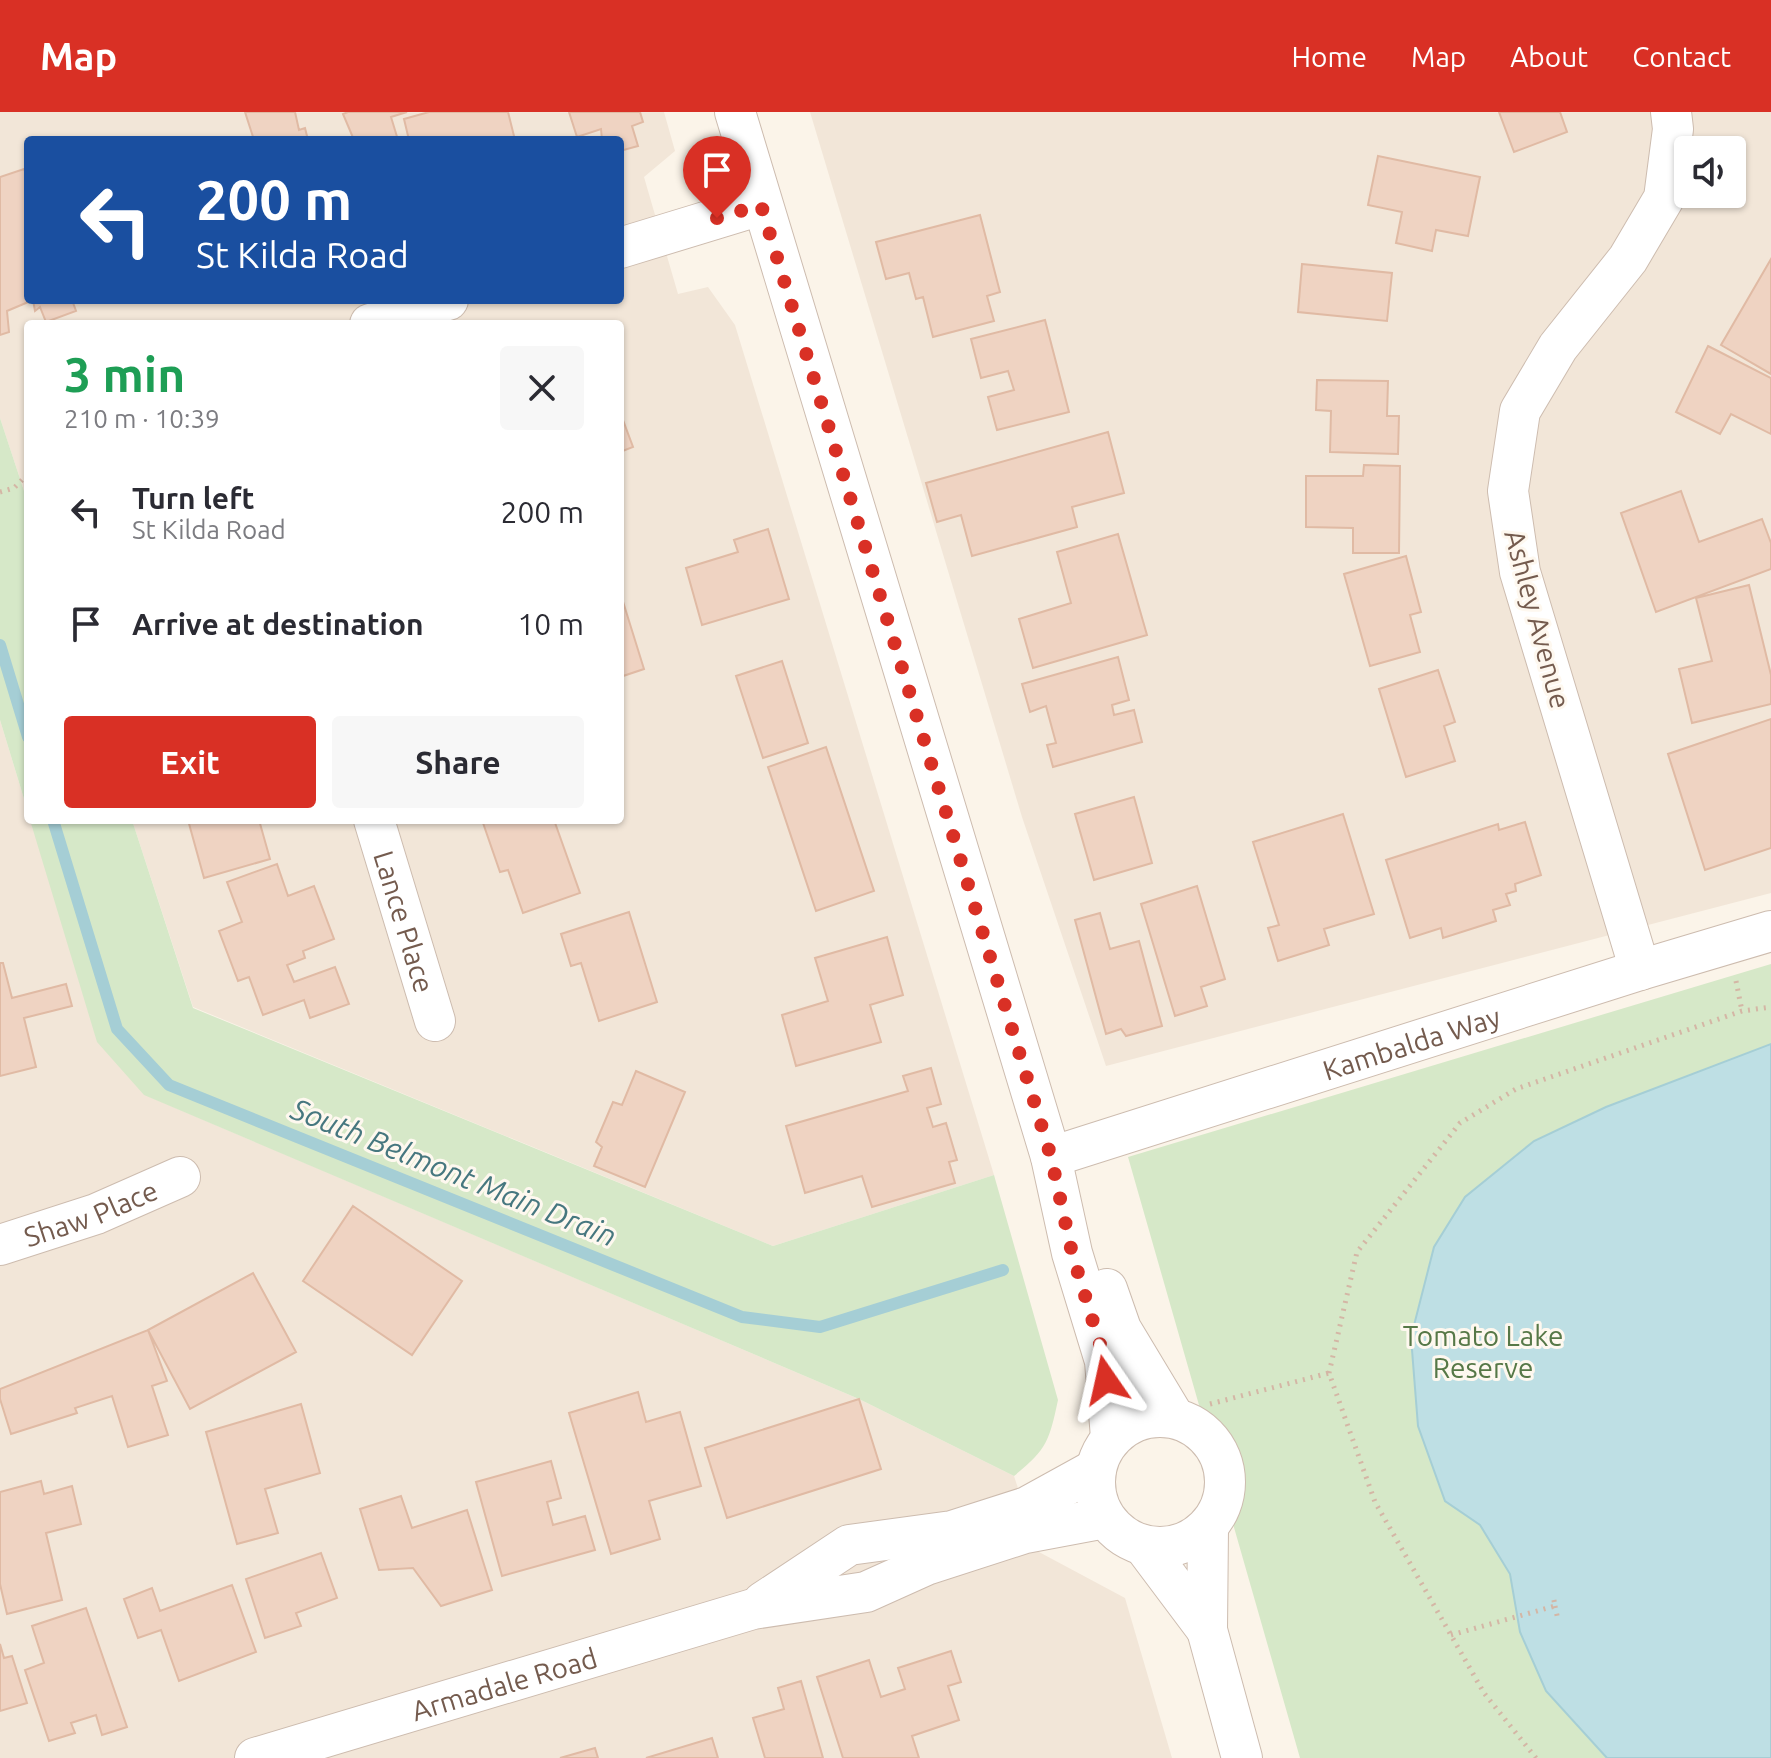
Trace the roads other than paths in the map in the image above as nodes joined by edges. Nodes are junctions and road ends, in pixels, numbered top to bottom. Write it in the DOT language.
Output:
graph roads {
  1 [pos="735,112"];
  2 [pos="1671,112"];
  3 [pos="761,205"];
  4 [pos="624,247"];
  5 [pos="435,304"];
  6 [pos="383,320"];
  7 [pos="375,824"];
  8 [pos="1771,931"];
  9 [pos="1640,970"];
  10 [pos="435,1021"];
  11 [pos="1051,1157"];
  12 [pos="180,1177"];
  13 [pos="0,1245"];
  14 [pos="1188,1412"];
  15 [pos="1104,1453"];
  16 [pos="1105,1518"];
  17 [pos="1208,1527"];
  18 [pos="1144,1546"];
  19 [pos="753,1609"];
  20 [pos="1207,1630"];
  21 [pos="255,1758"];
  22 [pos="1242,1758"];
  1 -- 3 [label="street"];
  2 -- 9 [label="street, Ashley Avenue"];
  3 -- 4 [label="street"];
  3 -- 11 [label="street"];
  5 -- 6 [label="street"];
  7 -- 10 [label="street, Lance Place"];
  8 -- 9 [label="street, Kambalda Way"];
  9 -- 11 [label="street, Kambalda Way"];
  11 -- 14 [label="street"];
  11 -- 15 [label="street"];
  12 -- 13 [label="street, Shaw Place"];
  14 -- 15 [label="street"];
  14 -- 17 [label="street"];
  15 -- 16 [label="street"];
  15 -- 19 [label="street, Armadale Road"];
  16 -- 18 [label="street"];
  16 -- 19 [label="street, Armadale Road"];
  17 -- 18 [label="street"];
  17 -- 20 [label="street"];
  18 -- 20 [label="street"];
  19 -- 21 [label="street, Armadale Road"];
  20 -- 22 [label="street"];
}
